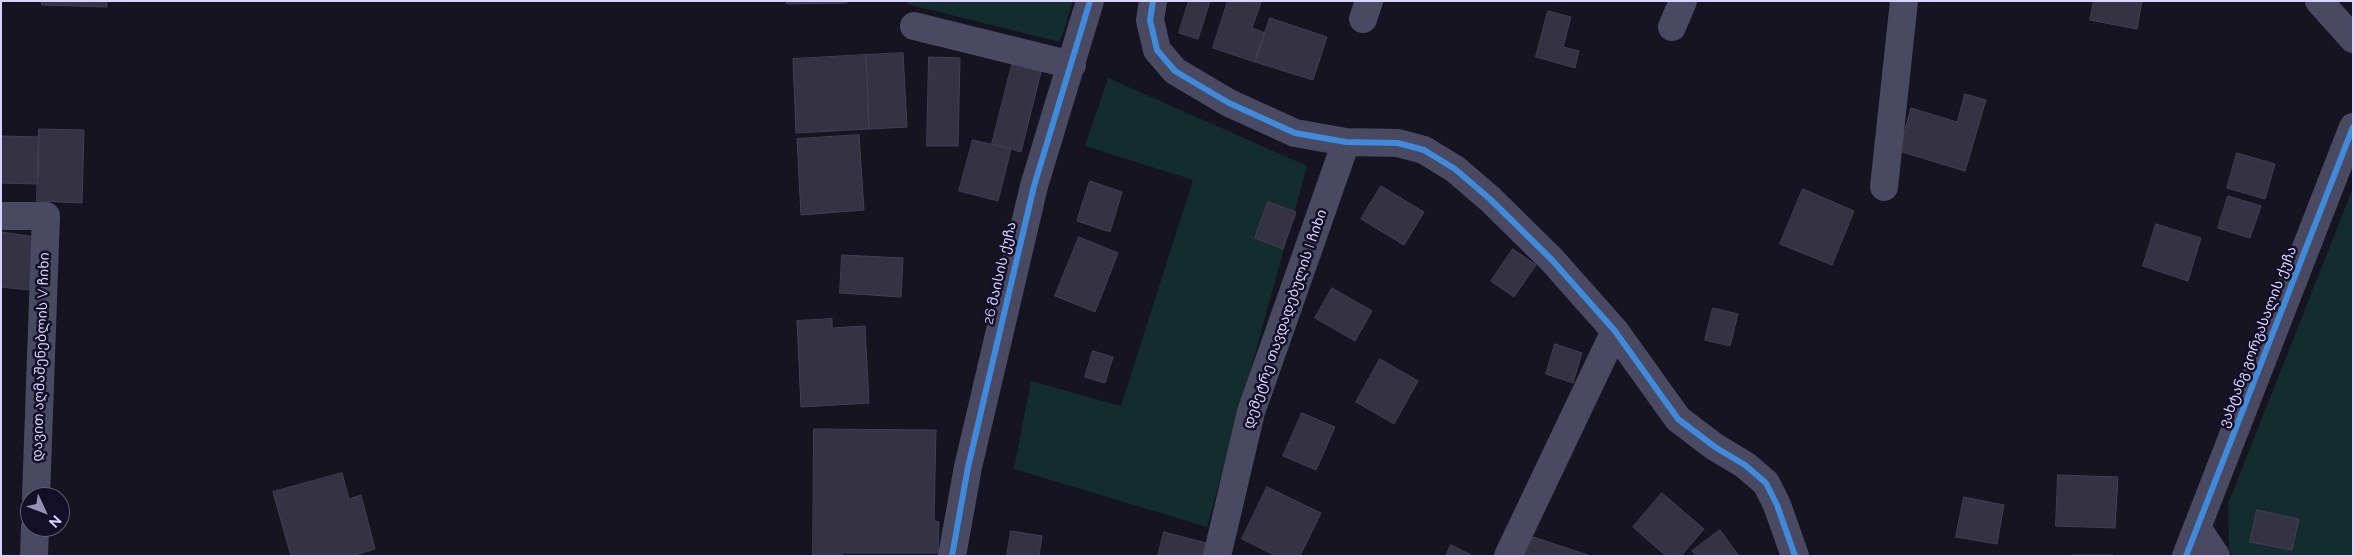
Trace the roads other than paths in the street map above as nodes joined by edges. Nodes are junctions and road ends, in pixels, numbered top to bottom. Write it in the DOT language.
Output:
graph roads {
  1 [pos="1090,1"];
  2 [pos="1153,1"];
  3 [pos="1683,1"];
  4 [pos="1904,1"];
  5 [pos="2319,1"];
  6 [pos="914,26"];
  7 [pos="1672,27"];
  8 [pos="2353,39"];
  9 [pos="1072,64"];
  10 [pos="2353,127"];
  11 [pos="1346,142"];
  12 [pos="1884,187"];
  13 [pos="1,216"];
  14 [pos="1615,331"];
  15 [pos="36,487"];
  16 [pos="2198,529"];
  17 [pos="35,537"];
  18 [pos="34,556"];
  19 [pos="952,556"];
  20 [pos="1217,556"];
  21 [pos="1508,556"];
  22 [pos="1795,556"];
  23 [pos="2186,556"];
  24 [pos="2216,556"];
  1 -- 9 [label="street, 26 მაისის ქუჩა"];
  2 -- 11 [label="street"];
  3 -- 7 [label="street"];
  4 -- 12 [label="street"];
  5 -- 8 [label="street"];
  6 -- 9 [label="street"];
  9 -- 19 [label="street, 26 მაისის ქუჩა"];
  10 -- 16 [label="street, ვახტანგ გორგასალის ქუჩა"];
  11 -- 14 [label="street"];
  11 -- 20 [label="street, დემეტრე თავდადებულის I ჩიხი"];
  13 -- 15 [label="street, დავით აღმაშენებლის V ჩიხი"];
  14 -- 21 [label="street"];
  14 -- 22 [label="street"];
  16 -- 23 [label="street, ვახტანგ გორგასალის ქუჩა"];
  16 -- 24 [label="street"];
  17 -- 18 [label="street"];
}
